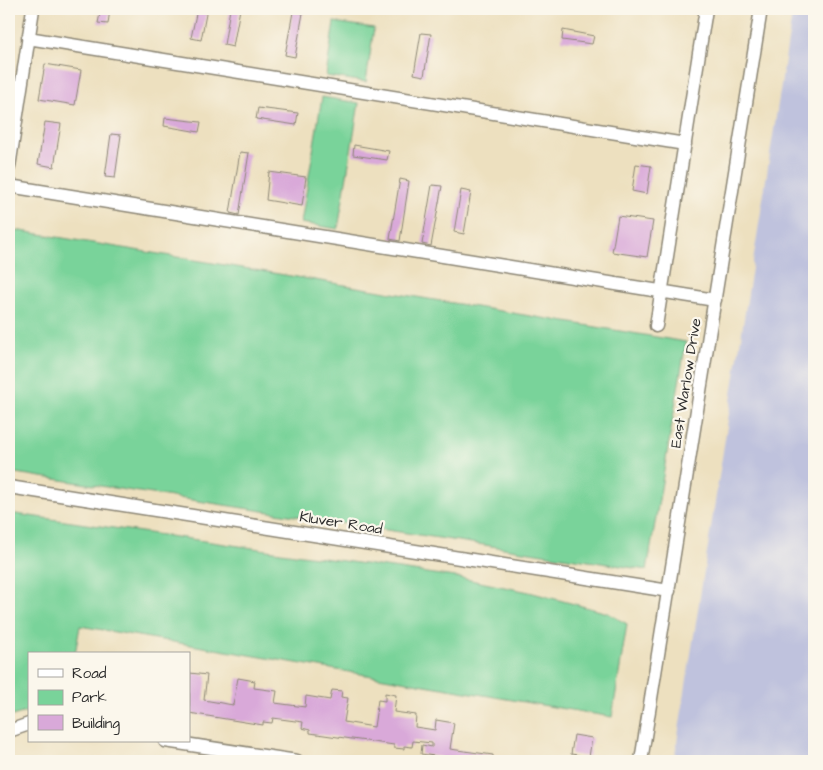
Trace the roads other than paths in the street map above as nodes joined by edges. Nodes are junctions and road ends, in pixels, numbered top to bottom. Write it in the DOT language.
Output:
graph roads {
  1 [pos="33,9"];
  2 [pos="706,9"];
  3 [pos="761,9"];
  4 [pos="28,38"];
  5 [pos="685,144"];
  6 [pos="9,167"];
  7 [pos="9,186"];
  8 [pos="662,292"];
  9 [pos="715,300"];
  10 [pos="656,326"];
  11 [pos="9,486"];
  12 [pos="668,592"];
  13 [pos="28,724"];
  14 [pos="9,731"];
  15 [pos="172,742"];
  16 [pos="297,761"];
  17 [pos="641,761"];
  1 -- 4 [label="street"];
  2 -- 5 [label="street"];
  3 -- 9 [label="street, East Warlow Drive"];
  4 -- 5 [label="street"];
  4 -- 6 [label="street"];
  5 -- 8 [label="street"];
  7 -- 8 [label="street"];
  8 -- 9 [label="street"];
  8 -- 10 [label="street"];
  9 -- 12 [label="street, East Warlow Drive"];
  11 -- 12 [label="street, Kluver Road"];
  12 -- 17 [label="street, East Warlow Drive"];
  13 -- 14 [label="street"];
  15 -- 16 [label="street"];
}
